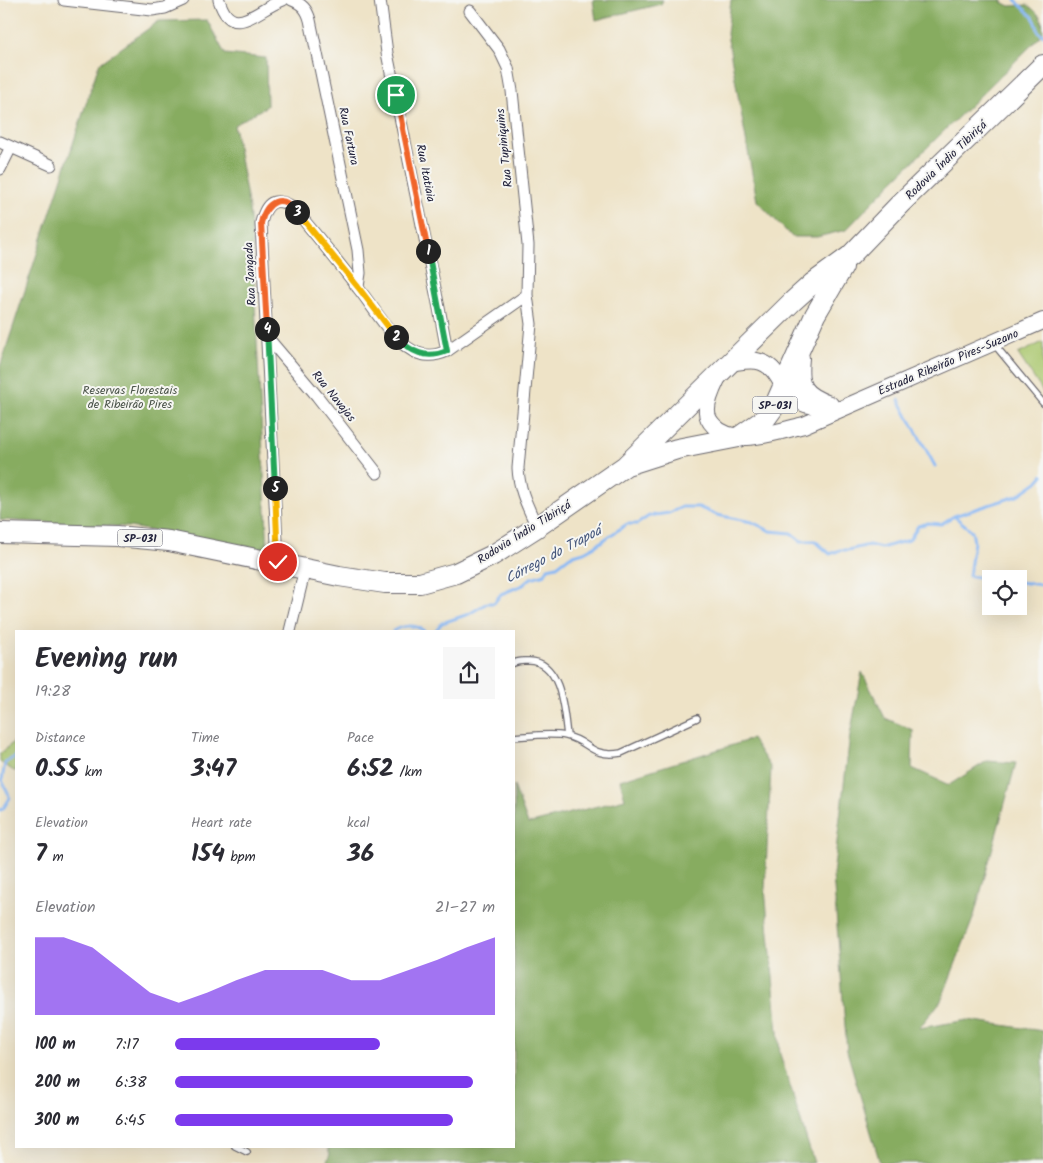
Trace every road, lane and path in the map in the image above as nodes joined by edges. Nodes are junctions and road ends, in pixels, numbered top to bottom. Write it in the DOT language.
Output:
graph roads {
  1 [pos="64,0"];
  2 [pos="183,0"];
  3 [pos="219,0"];
  4 [pos="283,0"];
  5 [pos="292,0"];
  6 [pos="380,0"];
  7 [pos="470,11"];
  8 [pos="1043,65"];
  9 [pos="5,144"];
  10 [pos="51,165"];
  11 [pos="0,169"];
  12 [pos="850,256"];
  13 [pos="358,287"];
  14 [pos="527,295"];
  15 [pos="1043,321"];
  16 [pos="267,337"];
  17 [pos="993,342"];
  18 [pos="800,346"];
  19 [pos="447,351"];
  20 [pos="724,368"];
  21 [pos="784,386"];
  22 [pos="852,404"];
  23 [pos="1043,404"];
  24 [pos="830,406"];
  25 [pos="739,438"];
  26 [pos="625,466"];
  27 [pos="377,473"];
  28 [pos="537,527"];
  29 [pos="0,533"];
  30 [pos="278,562"];
  31 [pos="305,569"];
  32 [pos="290,630"];
  33 [pos="515,662"];
  34 [pos="697,718"];
  35 [pos="567,736"];
  36 [pos="515,737"];
  37 [pos="239,1148"];
  38 [pos="247,1152"];
  1 -- 2 [label="street"];
  3 -- 4 [label="street"];
  5 -- 13 [label="street, Rua Fartura"];
  6 -- 19 [label="street, Rua Itatiaia"];
  7 -- 14 [label="street, Rua Tupiniquins"];
  8 -- 12 [label="highway, Rodovia Índio Tibiriçá / SP-031"];
  9 -- 10 [label="street"];
  9 -- 11 [label="street"];
  12 -- 18 [label="highway, Rodovia Índio Tibiriçá / SP-031"];
  12 -- 20 [label="highway, Rodovia Índio Tibiriçá / SP-031"];
  13 -- 16 [label="street, Rua Jangada"];
  13 -- 19 [label="street, Rua Jangada"];
  14 -- 19 [label="street"];
  14 -- 28 [label="street, Rua Tupiniquins"];
  15 -- 17 [label="main road, Estrada Ribeirão Pires-Suzano"];
  16 -- 27 [label="street, Rua Navajas"];
  16 -- 30 [label="street, Rua Jangada"];
  17 -- 22 [label="main road, Estrada Ribeirão Pires-Suzano"];
  17 -- 23 [label="lane"];
  18 -- 21 [label="highway, Rodovia Índio Tibiriçá / SP-031"];
  18 -- 24 [label="highway"];
  20 -- 21 [label="main road"];
  20 -- 25 [label="main road"];
  20 -- 26 [label="highway, Rodovia Índio Tibiriçá / SP-031"];
  21 -- 24 [label="main road"];
  21 -- 25 [label="highway, Rodovia Índio Tibiriçá / SP-031"];
  22 -- 24 [label="main road"];
  22 -- 25 [label="main road, Estrada Ribeirão Pires-Suzano"];
  25 -- 26 [label="highway, Rodovia Índio Tibiriçá / SP-031"];
  26 -- 28 [label="highway, Rodovia Índio Tibiriçá / SP-031"];
  28 -- 31 [label="highway, Rodovia Índio Tibiriçá / SP-031"];
  29 -- 30 [label="highway, Rodovia Índio Tibiriçá / SP-031"];
  30 -- 31 [label="highway, Rodovia Índio Tibiriçá / SP-031"];
  31 -- 32 [label="street"];
  33 -- 35 [label="lane"];
  34 -- 35 [label="lane"];
  35 -- 36 [label="lane"];
  37 -- 38 [label="lane"];
}
